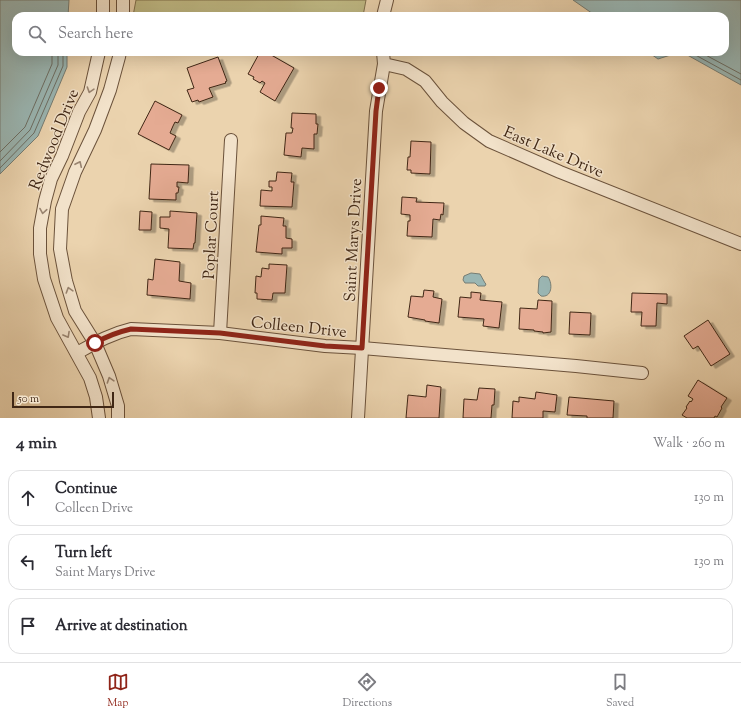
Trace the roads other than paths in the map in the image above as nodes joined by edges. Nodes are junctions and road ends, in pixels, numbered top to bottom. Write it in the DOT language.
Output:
graph roads {
  1 [pos="104,0"];
  2 [pos="123,0"];
  3 [pos="387,0"];
  4 [pos="103,12"];
  5 [pos="123,12"];
  6 [pos="384,12"];
  7 [pos="98,56"];
  8 [pos="119,56"];
  9 [pos="384,58"];
  10 [pos="231,140"];
  11 [pos="741,244"];
  12 [pos="220,333"];
  13 [pos="95,343"];
  14 [pos="362,348"];
  15 [pos="77,352"];
  16 [pos="642,373"];
  17 [pos="99,418"];
  18 [pos="118,418"];
  19 [pos="358,418"];
  1 -- 4 [label="street"];
  2 -- 5 [label="street"];
  3 -- 6 [label="street"];
  7 -- 15 [label="street, Redwood Drive, one-way"];
  13 -- 8 [label="street, Redwood Drive, one-way"];
  9 -- 11 [label="street, East Lake Drive"];
  9 -- 14 [label="street, Saint Marys Drive"];
  10 -- 12 [label="street, Poplar Court"];
  12 -- 13 [label="street, Colleen Drive"];
  12 -- 14 [label="street, Colleen Drive"];
  13 -- 15 [label="street, Colleen Drive"];
  18 -- 13 [label="street, Redwood Drive, one-way"];
  14 -- 16 [label="street, Colleen Drive"];
  14 -- 19 [label="street, Saint Marys Drive"];
  15 -- 17 [label="street, Redwood Drive"];
}
